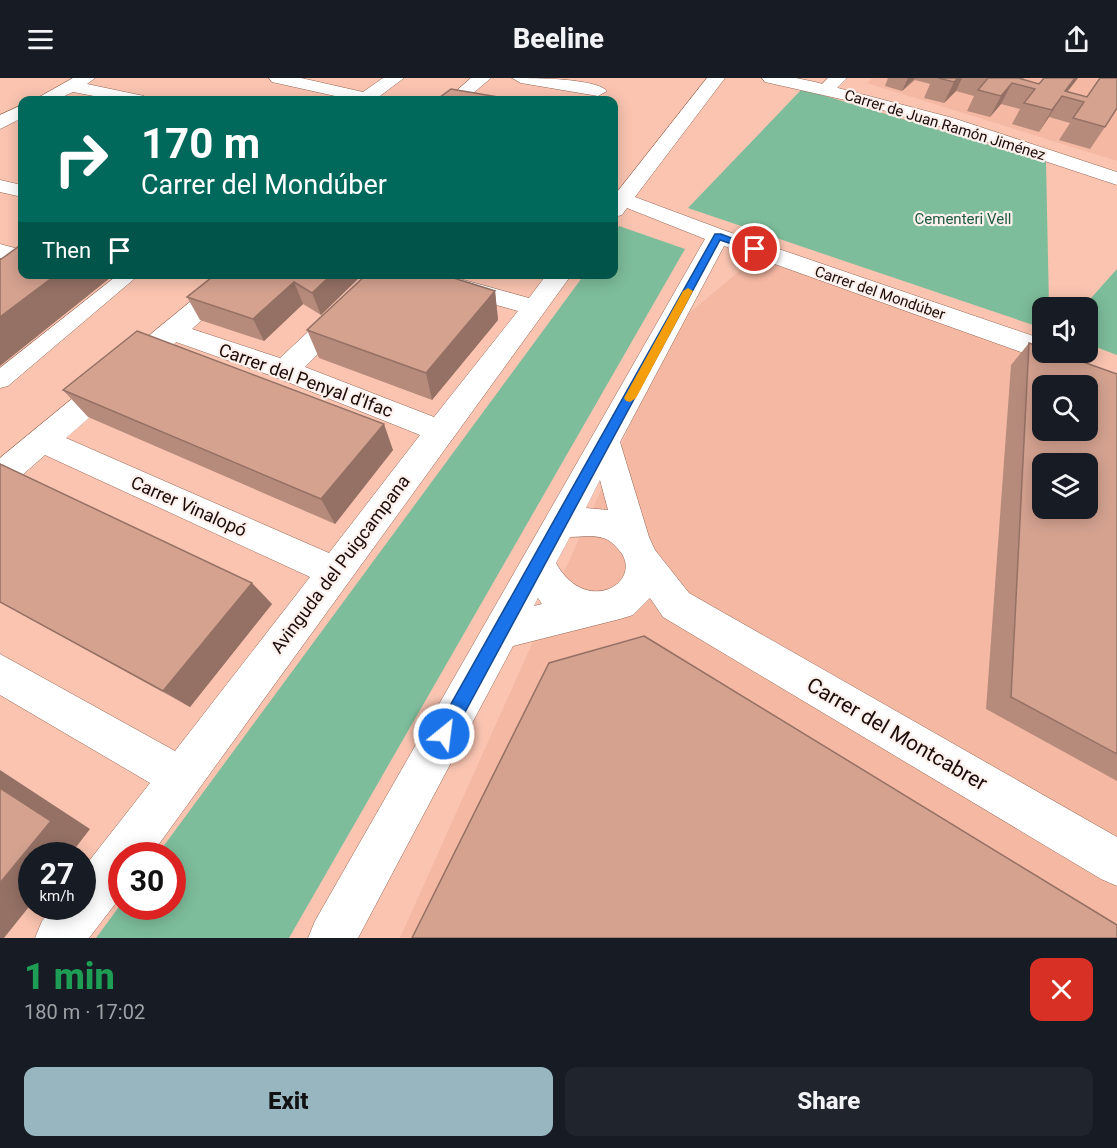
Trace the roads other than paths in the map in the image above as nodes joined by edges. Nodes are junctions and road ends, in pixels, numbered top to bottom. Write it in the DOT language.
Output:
graph roads {
  1 [pos="395,78"];
  2 [pos="482,78"];
  3 [pos="521,78"];
  4 [pos="716,78"];
  5 [pos="771,78"];
  6 [pos="309,81"];
  7 [pos="78,82"];
  8 [pos="832,84"];
  9 [pos="282,86"];
  10 [pos="599,90"];
  11 [pos="51,96"];
  12 [pos="125,96"];
  13 [pos="360,96"];
  14 [pos="374,96"];
  15 [pos="460,96"];
  16 [pos="18,113"];
  17 [pos="0,123"];
  18 [pos="0,128"];
  19 [pos="18,132"];
  20 [pos="1117,179"];
  21 [pos="0,186"];
  22 [pos="18,190"];
  23 [pos="620,195"];
  24 [pos="718,236"];
  25 [pos="0,251"];
  26 [pos="773,255"];
  27 [pos="18,267"];
  28 [pos="701,267"];
  29 [pos="125,279"];
  30 [pos="234,279"];
  31 [pos="380,279"];
  32 [pos="432,279"];
  33 [pos="556,279"];
  34 [pos="533,307"];
  35 [pos="172,332"];
  36 [pos="1032,346"];
  37 [pos="285,370"];
  38 [pos="0,381"];
  39 [pos="440,431"];
  40 [pos="43,441"];
  41 [pos="606,444"];
  42 [pos="0,476"];
  43 [pos="560,524"];
  44 [pos="637,550"];
  45 [pos="538,564"];
  46 [pos="334,572"];
  47 [pos="676,605"];
  48 [pos="600,609"];
  49 [pos="501,631"];
  50 [pos="0,673"];
  51 [pos="182,778"];
  52 [pos="133,842"];
  53 [pos="1117,863"];
  54 [pos="108,874"];
  55 [pos="59,938"];
  56 [pos="332,938"];
  1 -- 14 [label="street"];
  2 -- 15 [label="street"];
  3 -- 10 [label="street"];
  4 -- 23 [label="street"];
  5 -- 8 [label="street, Carrer de Juan Ramón Jiménez"];
  6 -- 9 [label="street"];
  6 -- 13 [label="street"];
  7 -- 11 [label="street"];
  7 -- 12 [label="street"];
  8 -- 20 [label="street, Carrer de Juan Ramón Jiménez"];
  16 -- 17 [label="street"];
  18 -- 19 [label="street"];
  21 -- 22 [label="street"];
  23 -- 24 [label="street, Carrer del Mondúber"];
  24 -- 26 [label="street, Carrer del Mondúber"];
  24 -- 28 [label="street"];
  25 -- 27 [label="street"];
  26 -- 28 [label="street"];
  26 -- 36 [label="street, Carrer del Mondúber"];
  28 -- 41 [label="street"];
  29 -- 38 [label="street"];
  30 -- 35 [label="street"];
  31 -- 37 [label="street"];
  32 -- 34 [label="street"];
  33 -- 34 [label="street, Avinguda del Puigcampana"];
  34 -- 39 [label="street, Avinguda del Puigcampana"];
  35 -- 37 [label="street, Carrer del Penyal d'Ifac"];
  35 -- 40 [label="street"];
  37 -- 39 [label="street, Carrer del Penyal d'Ifac"];
  39 -- 46 [label="street, Avinguda del Puigcampana"];
  40 -- 42 [label="street"];
  40 -- 46 [label="street, Carrer Vinalopó"];
  41 -- 43 [label="street"];
  41 -- 44 [label="street, Carrer del Montcabrer"];
  43 -- 44 [label="street"];
  43 -- 45 [label="street"];
  44 -- 47 [label="street, Carrer del Montcabrer"];
  44 -- 48 [label="street"];
  45 -- 48 [label="street"];
  45 -- 49 [label="street"];
  46 -- 51 [label="street, Avinguda del Puigcampana"];
  47 -- 48 [label="street"];
  47 -- 53 [label="street, Carrer del Montcabrer"];
  48 -- 49 [label="street"];
  49 -- 56 [label="street"];
  50 -- 51 [label="street"];
  51 -- 52 [label="street, Avinguda del Puigcampana"];
  54 -- 55 [label="street, Avinguda del Puigcampana"];
}
